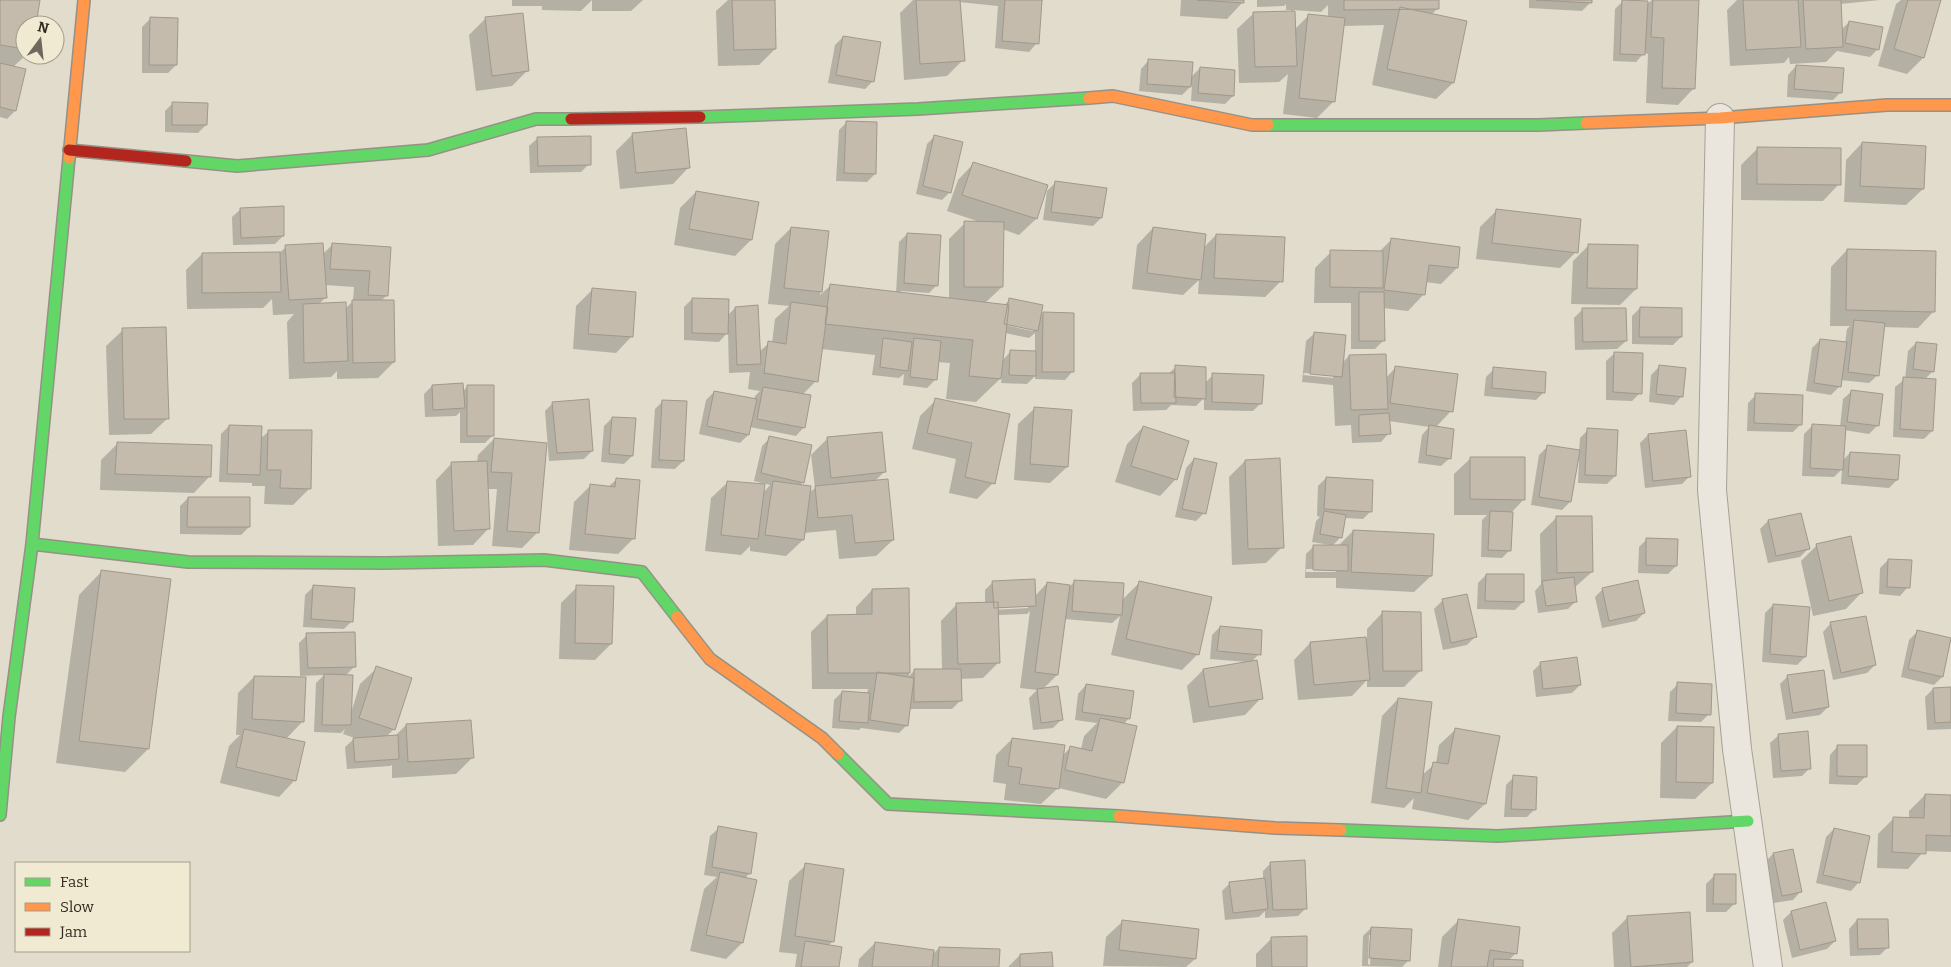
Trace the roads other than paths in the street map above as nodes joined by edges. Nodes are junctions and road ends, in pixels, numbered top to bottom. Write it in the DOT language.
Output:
graph roads {
  1 [pos="84,0"];
  2 [pos="1951,105"];
  3 [pos="1720,118"];
  4 [pos="70,150"];
  5 [pos="32,544"];
  6 [pos="5,717"];
  7 [pos="0,815"];
  8 [pos="1748,821"];
  9 [pos="1768,967"];
  1 -- 4 [label="street"];
  2 -- 3 [label="street"];
  3 -- 4 [label="street"];
  3 -- 8 [label="street"];
  4 -- 5 [label="street"];
  5 -- 6 [label="street"];
  5 -- 8 [label="street"];
  6 -- 7 [label="street"];
  8 -- 9 [label="street"];
}
